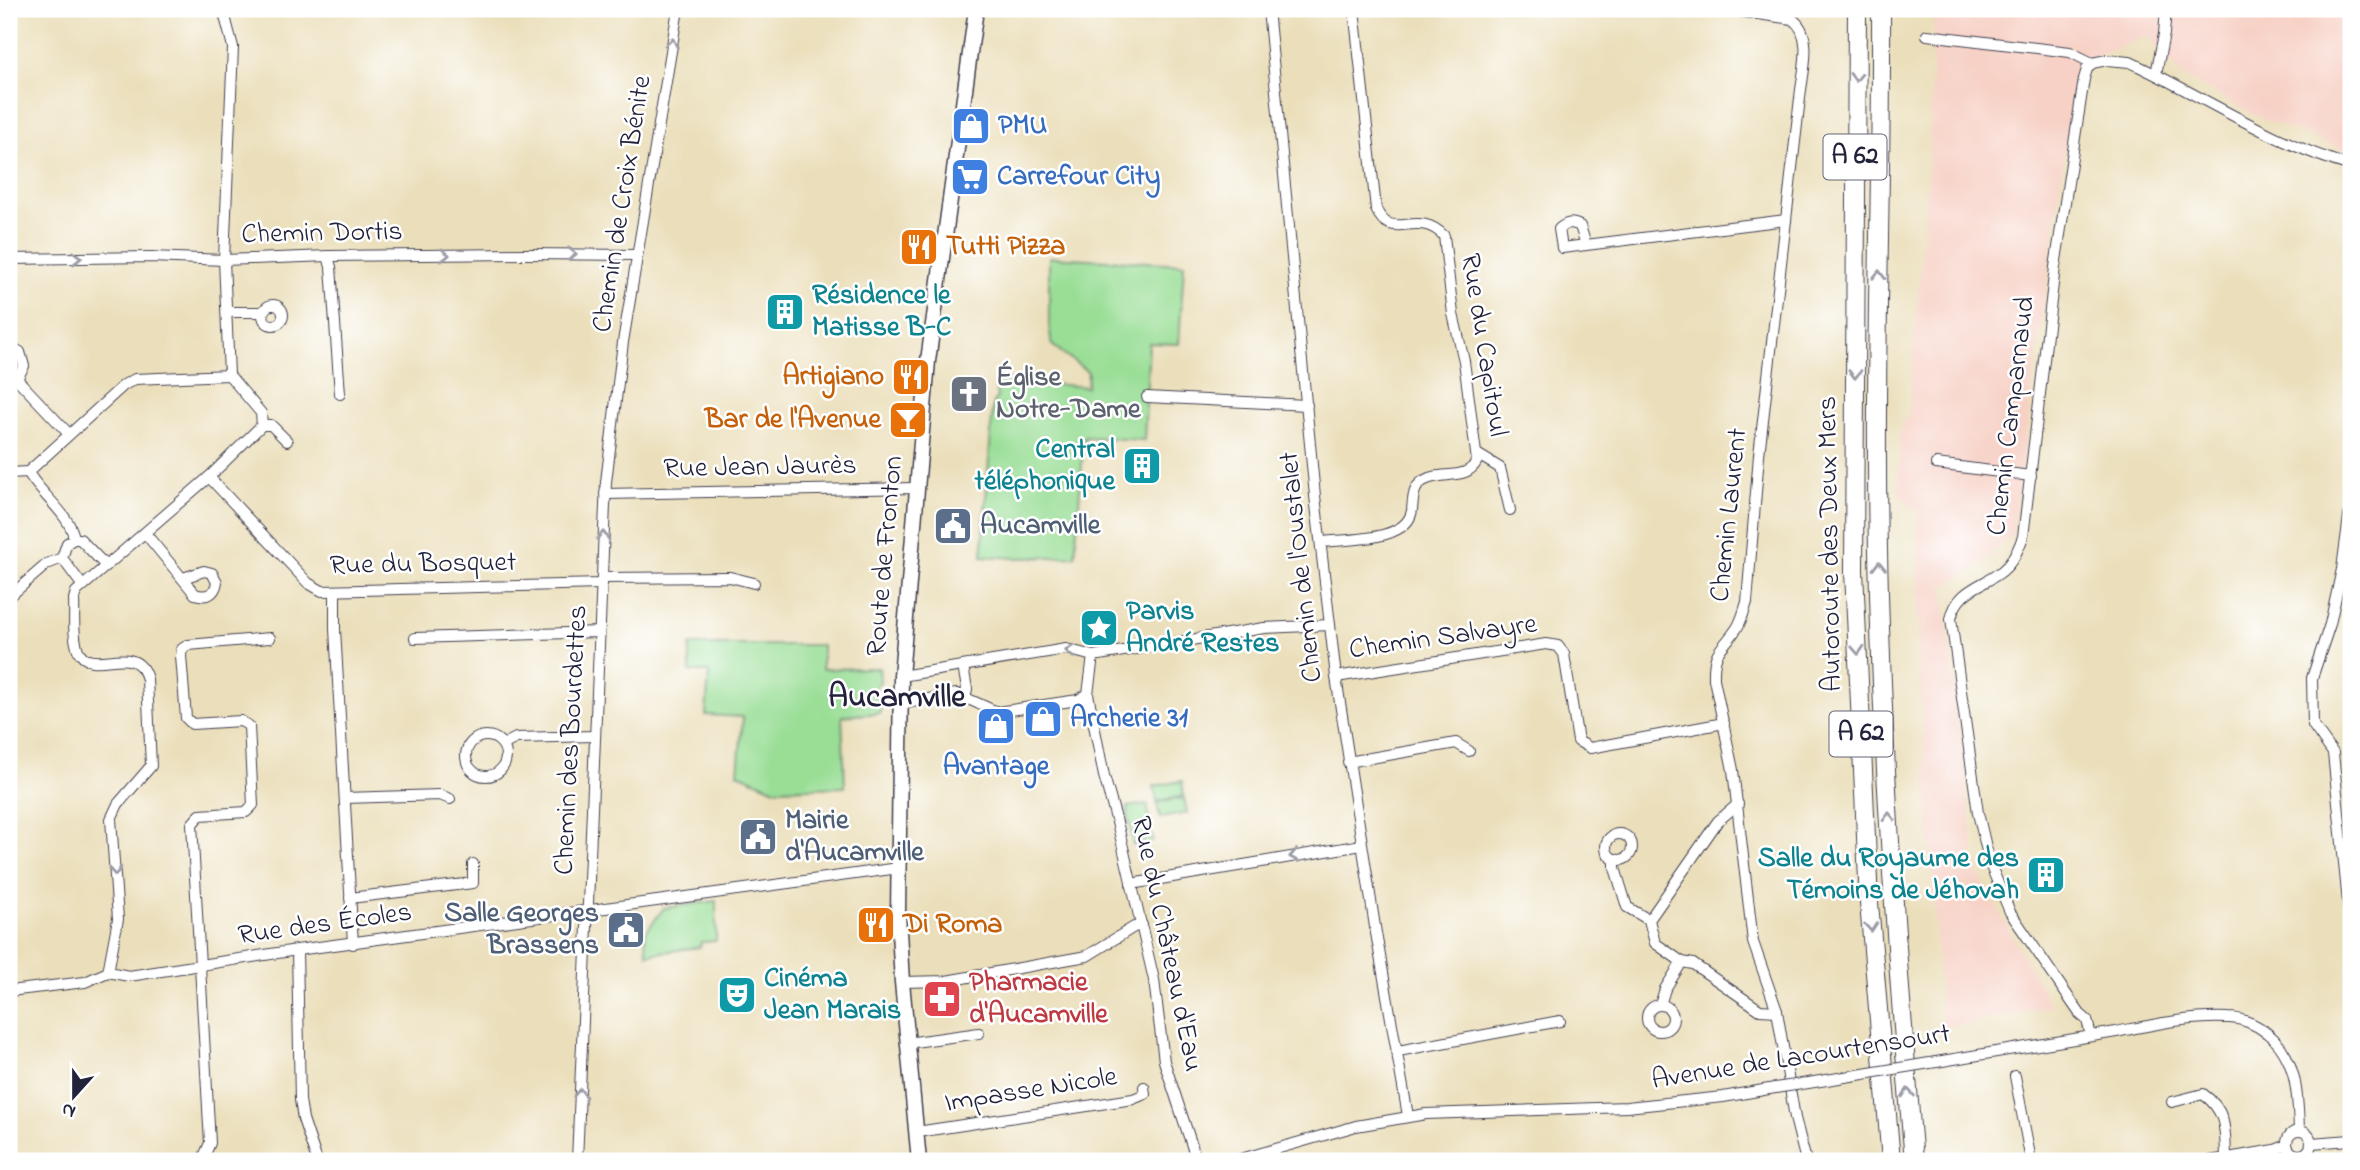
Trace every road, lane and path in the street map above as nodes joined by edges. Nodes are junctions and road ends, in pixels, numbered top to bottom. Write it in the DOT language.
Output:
graph roads {
  1 [pos="223,9"];
  2 [pos="678,9"];
  3 [pos="976,9"];
  4 [pos="1268,9"];
  5 [pos="1354,9"];
  6 [pos="1723,9"];
  7 [pos="1857,9"];
  8 [pos="1881,9"];
  9 [pos="2166,9"];
  10 [pos="1927,35"];
  11 [pos="2092,63"];
  12 [pos="2156,74"];
  13 [pos="2351,166"];
  14 [pos="1786,220"];
  15 [pos="1586,245"];
  16 [pos="328,256"];
  17 [pos="637,256"];
  18 [pos="9,259"];
  19 [pos="224,260"];
  20 [pos="263,312"];
  21 [pos="227,313"];
  22 [pos="9,346"];
  23 [pos="229,375"];
  24 [pos="13,380"];
  25 [pos="340,394"];
  26 [pos="1147,397"];
  27 [pos="1307,405"];
  28 [pos="615,406"];
  29 [pos="262,425"];
  30 [pos="68,433"];
  31 [pos="287,441"];
  32 [pos="1477,454"];
  33 [pos="1936,464"];
  34 [pos="28,472"];
  35 [pos="9,473"];
  36 [pos="2031,475"];
  37 [pos="209,477"];
  38 [pos="2351,483"];
  39 [pos="916,488"];
  40 [pos="605,494"];
  41 [pos="1510,510"];
  42 [pos="145,533"];
  43 [pos="74,539"];
  44 [pos="1322,542"];
  45 [pos="62,558"];
  46 [pos="105,565"];
  47 [pos="183,578"];
  48 [pos="602,581"];
  49 [pos="754,583"];
  50 [pos="82,585"];
  51 [pos="335,592"];
  52 [pos="9,597"];
  53 [pos="1330,625"];
  54 [pos="599,632"];
  55 [pos="270,638"];
  56 [pos="415,638"];
  57 [pos="1093,656"];
  58 [pos="963,666"];
  59 [pos="901,676"];
  60 [pos="1336,677"];
  61 [pos="1088,694"];
  62 [pos="965,697"];
  63 [pos="900,704"];
  64 [pos="1724,723"];
  65 [pos="595,736"];
  66 [pos="503,745"];
  67 [pos="1469,751"];
  68 [pos="1348,762"];
  69 [pos="345,798"];
  70 [pos="450,799"];
  71 [pos="1738,804"];
  72 [pos="1362,845"];
  73 [pos="1615,859"];
  74 [pos="473,864"];
  75 [pos="899,868"];
  76 [pos="1131,884"];
  77 [pos="350,898"];
  78 [pos="588,911"];
  79 [pos="1649,920"];
  80 [pos="1142,925"];
  81 [pos="2351,933"];
  82 [pos="353,944"];
  83 [pos="297,950"];
  84 [pos="1682,962"];
  85 [pos="201,966"];
  86 [pos="108,972"];
  87 [pos="902,982"];
  88 [pos="9,991"];
  89 [pos="1660,1005"];
  90 [pos="1777,1011"];
  91 [pos="2080,1014"];
  92 [pos="1560,1021"];
  93 [pos="979,1033"];
  94 [pos="2091,1036"];
  95 [pos="2080,1038"];
  96 [pos="907,1043"];
  97 [pos="1398,1051"];
  98 [pos="2015,1076"];
  99 [pos="1144,1087"];
  100 [pos="2172,1102"];
  101 [pos="1408,1116"];
  102 [pos="2299,1131"];
  103 [pos="916,1132"];
  104 [pos="2351,1140"];
  105 [pos="2311,1143"];
  106 [pos="2287,1145"];
  107 [pos="2227,1158"];
  108 [pos="2301,1158"];
  109 [pos="202,1161"];
  110 [pos="317,1161"];
  111 [pos="577,1161"];
  112 [pos="919,1161"];
  113 [pos="1197,1161"];
  114 [pos="1234,1161"];
  115 [pos="1806,1161"];
  116 [pos="1891,1161"];
  117 [pos="1914,1161"];
  118 [pos="2031,1161"];
  119 [pos="2210,1161"];
  1 -- 19 [label="street"];
  17 -- 2 [label="street, Chemin de Croix Bénite, one-way"];
  3 -- 39 [label="main road, Route de Fronton"];
  4 -- 27 [label="street, Chemin de l'Oustalet"];
  5 -- 32 [label="street, Rue du Capitoul"];
  6 -- 14 [label="street, Chemin Laurent"];
  7 -- 116 [label="highway, Autoroute des Deux Mers / A 62, one-way"];
  117 -- 8 [label="highway, Autoroute des Deux Mers / A 62, one-way"];
  9 -- 12 [label="street"];
  10 -- 11 [label="street"];
  11 -- 12 [label="street"];
  11 -- 36 [label="street, Chemin Camparnaud"];
  12 -- 13 [label="street"];
  14 -- 15 [label="street"];
  14 -- 64 [label="street, Chemin Laurent"];
  16 -- 17 [label="street, Chemin Dortis, one-way"];
  16 -- 19 [label="street, Chemin Dortis"];
  16 -- 25 [label="street"];
  17 -- 28 [label="street, Chemin de Croix Bénite"];
  18 -- 19 [label="street, Chemin Dortis, one-way"];
  19 -- 21 [label="street"];
  20 -- 21 [label="street"];
  21 -- 23 [label="street"];
  22 -- 24 [label="street"];
  23 -- 29 [label="street"];
  23 -- 30 [label="street"];
  24 -- 30 [label="street"];
  26 -- 27 [label="street"];
  27 -- 44 [label="street, Chemin de l'Oustalet"];
  28 -- 40 [label="street, Chemin des Bourdettes"];
  29 -- 31 [label="street"];
  29 -- 37 [label="street"];
  30 -- 34 [label="street"];
  32 -- 41 [label="street"];
  32 -- 44 [label="street, Rue du Capitoul"];
  33 -- 36 [label="street"];
  34 -- 35 [label="street"];
  34 -- 43 [label="street"];
  36 -- 91 [label="street, Chemin Camparnaud"];
  37 -- 42 [label="street"];
  37 -- 51 [label="street, Rue du Bosquet"];
  38 -- 81 [label="street"];
  39 -- 40 [label="street, Rue Jean Jaurès"];
  39 -- 59 [label="main road, Route de Fronton"];
  48 -- 40 [label="street, Chemin des Bourdettes, one-way"];
  42 -- 46 [label="street"];
  42 -- 47 [label="street"];
  43 -- 45 [label="street"];
  43 -- 46 [label="street"];
  44 -- 53 [label="street, Chemin de l'Oustalet"];
  45 -- 50 [label="street"];
  45 -- 52 [label="street"];
  46 -- 50 [label="street"];
  48 -- 49 [label="street, Rue du Bosquet"];
  48 -- 51 [label="street, Rue du Bosquet"];
  48 -- 54 [label="street, Chemin des Bourdettes"];
  50 -- 86 [label="street, one-way"];
  51 -- 69 [label="street"];
  53 -- 57 [label="street"];
  53 -- 60 [label="street, Chemin de l'Oustalet"];
  54 -- 56 [label="street"];
  54 -- 65 [label="street, Chemin des Bourdettes"];
  55 -- 85 [label="street"];
  57 -- 58 [label="street, one-way"];
  57 -- 61 [label="street, Rue du Château d'Eau"];
  58 -- 59 [label="street"];
  58 -- 62 [label="street"];
  59 -- 63 [label="main road, Route de Fronton"];
  60 -- 64 [label="street, Chemin Salvayre"];
  60 -- 68 [label="street, Chemin de l'Oustalet"];
  61 -- 62 [label="street"];
  61 -- 76 [label="street, Rue du Château d'Eau"];
  62 -- 63 [label="street"];
  63 -- 75 [label="main road, Route de Fronton"];
  64 -- 71 [label="street, Chemin Laurent"];
  65 -- 66 [label="street"];
  65 -- 78 [label="street, Chemin des Bourdettes"];
  66 -- 66 [label="street"];
  67 -- 68 [label="street"];
  68 -- 72 [label="street, Chemin de l'Oustalet"];
  69 -- 70 [label="street"];
  69 -- 77 [label="street"];
  71 -- 79 [label="street"];
  71 -- 90 [label="street, Chemin Laurent"];
  72 -- 76 [label="street, one-way"];
  72 -- 97 [label="street, Chemin de l'Oustalet"];
  73 -- 79 [label="street"];
  74 -- 77 [label="street"];
  75 -- 78 [label="street, Rue des Écoles"];
  75 -- 87 [label="main road, Route de Fronton"];
  76 -- 80 [label="street, Rue du Château d'Eau"];
  77 -- 82 [label="street"];
  78 -- 82 [label="street, Rue des Écoles"];
  111 -- 78 [label="street, Chemin des Bourdettes, one-way"];
  79 -- 84 [label="street"];
  80 -- 87 [label="street"];
  80 -- 113 [label="street, Rue du Château d'Eau"];
  82 -- 83 [label="street, Rue des Écoles"];
  83 -- 85 [label="street, Rue des Écoles"];
  83 -- 110 [label="street"];
  84 -- 89 [label="street"];
  84 -- 90 [label="street"];
  85 -- 86 [label="street, Rue des Écoles"];
  85 -- 109 [label="street"];
  86 -- 88 [label="street, Rue des Écoles"];
  87 -- 96 [label="main road, Route de Fronton"];
  90 -- 115 [label="street, Chemin Laurent"];
  91 -- 94 [label="street, Chemin Camparnaud"];
  91 -- 95 [label="street"];
  92 -- 97 [label="street"];
  93 -- 96 [label="street"];
  94 -- 95 [label="street, Avenue de Lacourtensourt"];
  94 -- 102 [label="street, Avenue de Lacourtensourt"];
  95 -- 101 [label="street, Avenue de Lacourtensourt, bridge"];
  96 -- 103 [label="main road, Route de Fronton"];
  97 -- 101 [label="street, Chemin de l'Oustalet"];
  98 -- 118 [label="street"];
  99 -- 103 [label="street, Impasse Nicole"];
  100 -- 107 [label="street"];
  101 -- 114 [label="street, Avenue de Lacourtensourt"];
  102 -- 105 [label="street"];
  102 -- 106 [label="street"];
  103 -- 112 [label="main road, Route de Fronton"];
  104 -- 105 [label="street"];
  105 -- 108 [label="street"];
  106 -- 107 [label="street"];
  106 -- 108 [label="street"];
  107 -- 119 [label="street"];
}
